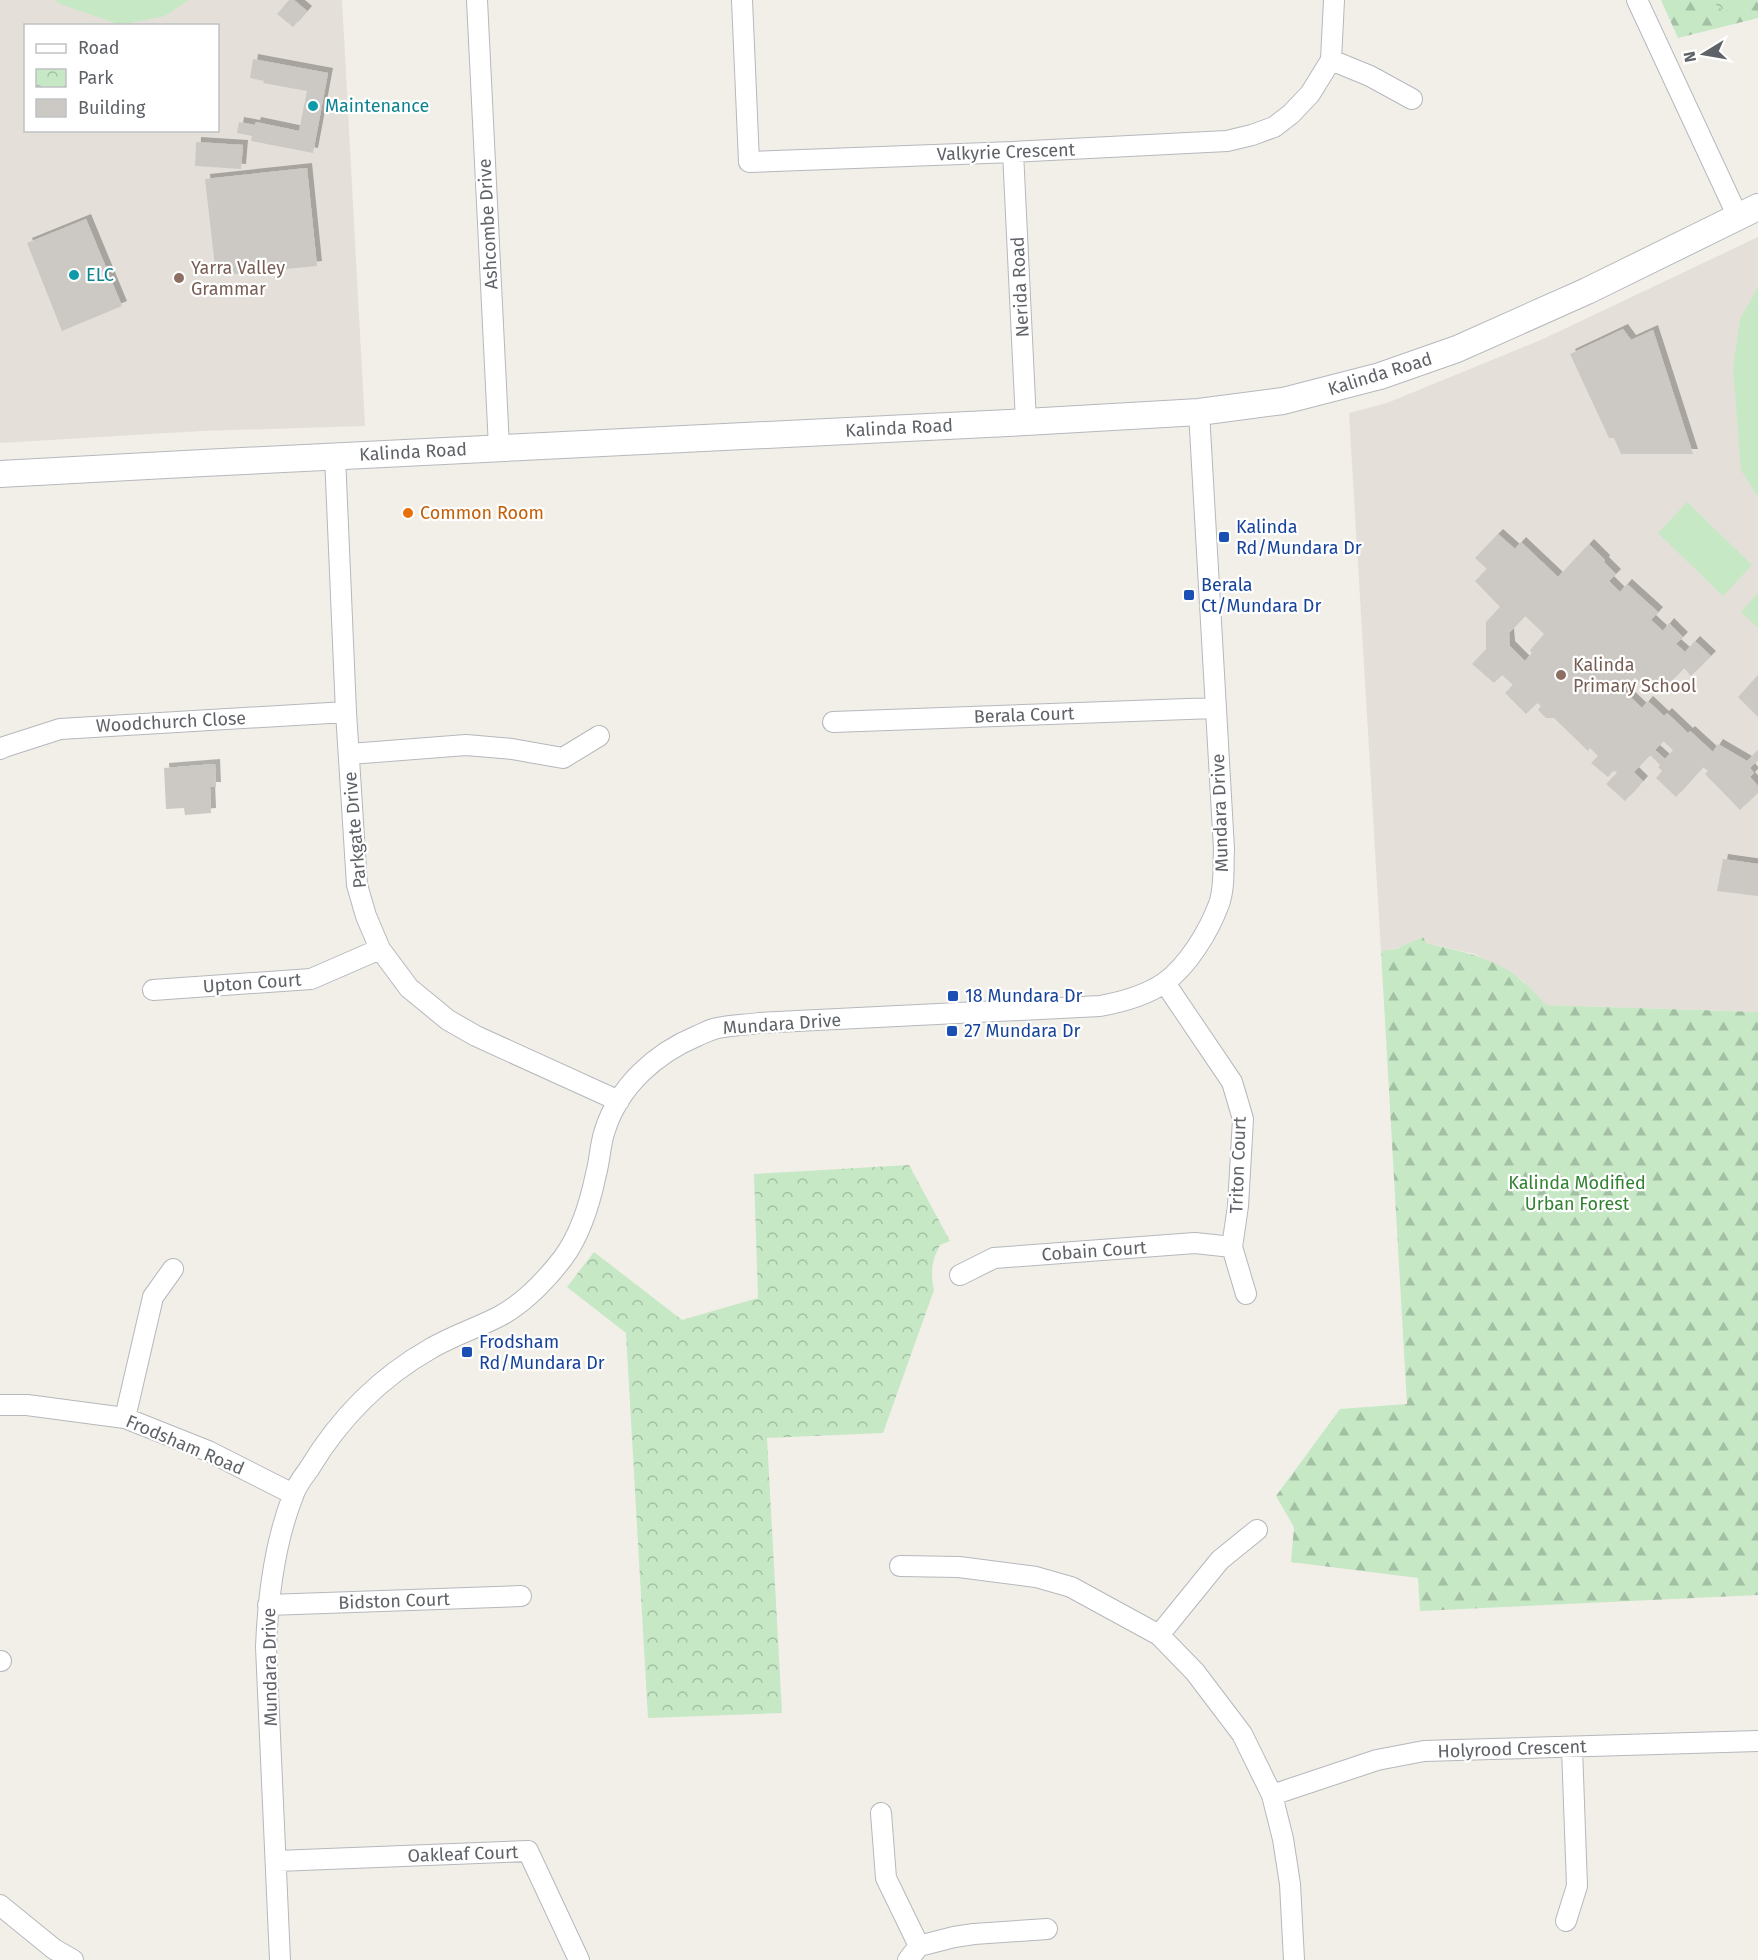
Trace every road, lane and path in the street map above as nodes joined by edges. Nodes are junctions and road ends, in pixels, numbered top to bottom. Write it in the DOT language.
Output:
graph roads {
  1 [pos="477,0"];
  2 [pos="742,0"];
  3 [pos="1334,0"];
  4 [pos="1637,0"];
  5 [pos="1331,60"];
  6 [pos="1412,99"];
  7 [pos="1013,152"];
  8 [pos="1748,212"];
  9 [pos="1199,412"];
  10 [pos="1026,422"];
  11 [pos="499,447"];
  12 [pos="335,456"];
  13 [pos="0,474"];
  14 [pos="1215,708"];
  15 [pos="346,712"];
  16 [pos="833,722"];
  17 [pos="599,736"];
  18 [pos="0,749"];
  19 [pos="350,754"];
  20 [pos="380,949"];
  21 [pos="1164,982"];
  22 [pos="153,990"];
  23 [pos="619,1101"];
  24 [pos="1232,1247"];
  25 [pos="172,1269"];
  26 [pos="960,1275"];
  27 [pos="1246,1294"];
  28 [pos="0,1405"];
  29 [pos="126,1418"];
  30 [pos="293,1494"];
  31 [pos="1257,1530"];
  32 [pos="900,1566"];
  33 [pos="521,1596"];
  34 [pos="268,1605"];
  35 [pos="1159,1635"];
  36 [pos="1758,1741"];
  37 [pos="1572,1748"];
  38 [pos="1272,1795"];
  39 [pos="881,1813"];
  40 [pos="277,1861"];
  41 [pos="0,1905"];
  42 [pos="1566,1921"];
  43 [pos="1047,1929"];
  44 [pos="914,1953"];
  45 [pos="73,1960"];
  46 [pos="280,1960"];
  47 [pos="579,1960"];
  48 [pos="1294,1960"];
  1 -- 11 [label="street, Ashcombe Drive"];
  2 -- 7 [label="street, Valkyrie Crescent"];
  3 -- 5 [label="street, Valkyrie Crescent"];
  4 -- 8 [label="street"];
  5 -- 6 [label="street"];
  5 -- 7 [label="street, Valkyrie Crescent"];
  7 -- 10 [label="street, Nerida Road"];
  8 -- 9 [label="street, Kalinda Road"];
  9 -- 10 [label="street, Kalinda Road"];
  9 -- 14 [label="street, Mundara Drive"];
  10 -- 11 [label="street, Kalinda Road"];
  11 -- 12 [label="street, Kalinda Road"];
  12 -- 13 [label="street, Kalinda Road"];
  12 -- 15 [label="street, Parkgate Drive"];
  14 -- 16 [label="street, Berala Court"];
  14 -- 21 [label="street, Mundara Drive"];
  15 -- 18 [label="street, Woodchurch Close"];
  15 -- 19 [label="street, Parkgate Drive"];
  17 -- 19 [label="street"];
  19 -- 20 [label="street, Parkgate Drive"];
  20 -- 22 [label="street, Upton Court"];
  20 -- 23 [label="street, Parkgate Drive"];
  21 -- 23 [label="street, Mundara Drive"];
  21 -- 24 [label="street, Triton Court"];
  23 -- 30 [label="street, Mundara Drive"];
  24 -- 26 [label="street, Cobain Court"];
  24 -- 27 [label="street, Triton Court"];
  25 -- 29 [label="street"];
  28 -- 29 [label="street, Frodsham Road"];
  29 -- 30 [label="street, Frodsham Road"];
  30 -- 34 [label="street, Mundara Drive"];
  31 -- 35 [label="street"];
  32 -- 35 [label="street"];
  33 -- 34 [label="street, Bidston Court"];
  34 -- 40 [label="street, Mundara Drive"];
  35 -- 38 [label="street"];
  36 -- 37 [label="street, Holyrood Crescent"];
  37 -- 38 [label="street, Holyrood Crescent"];
  37 -- 42 [label="street"];
  38 -- 48 [label="street"];
  39 -- 44 [label="street"];
  40 -- 46 [label="street, Mundara Drive"];
  40 -- 47 [label="street, Oakleaf Court"];
  41 -- 45 [label="street"];
  43 -- 44 [label="street"];
}
